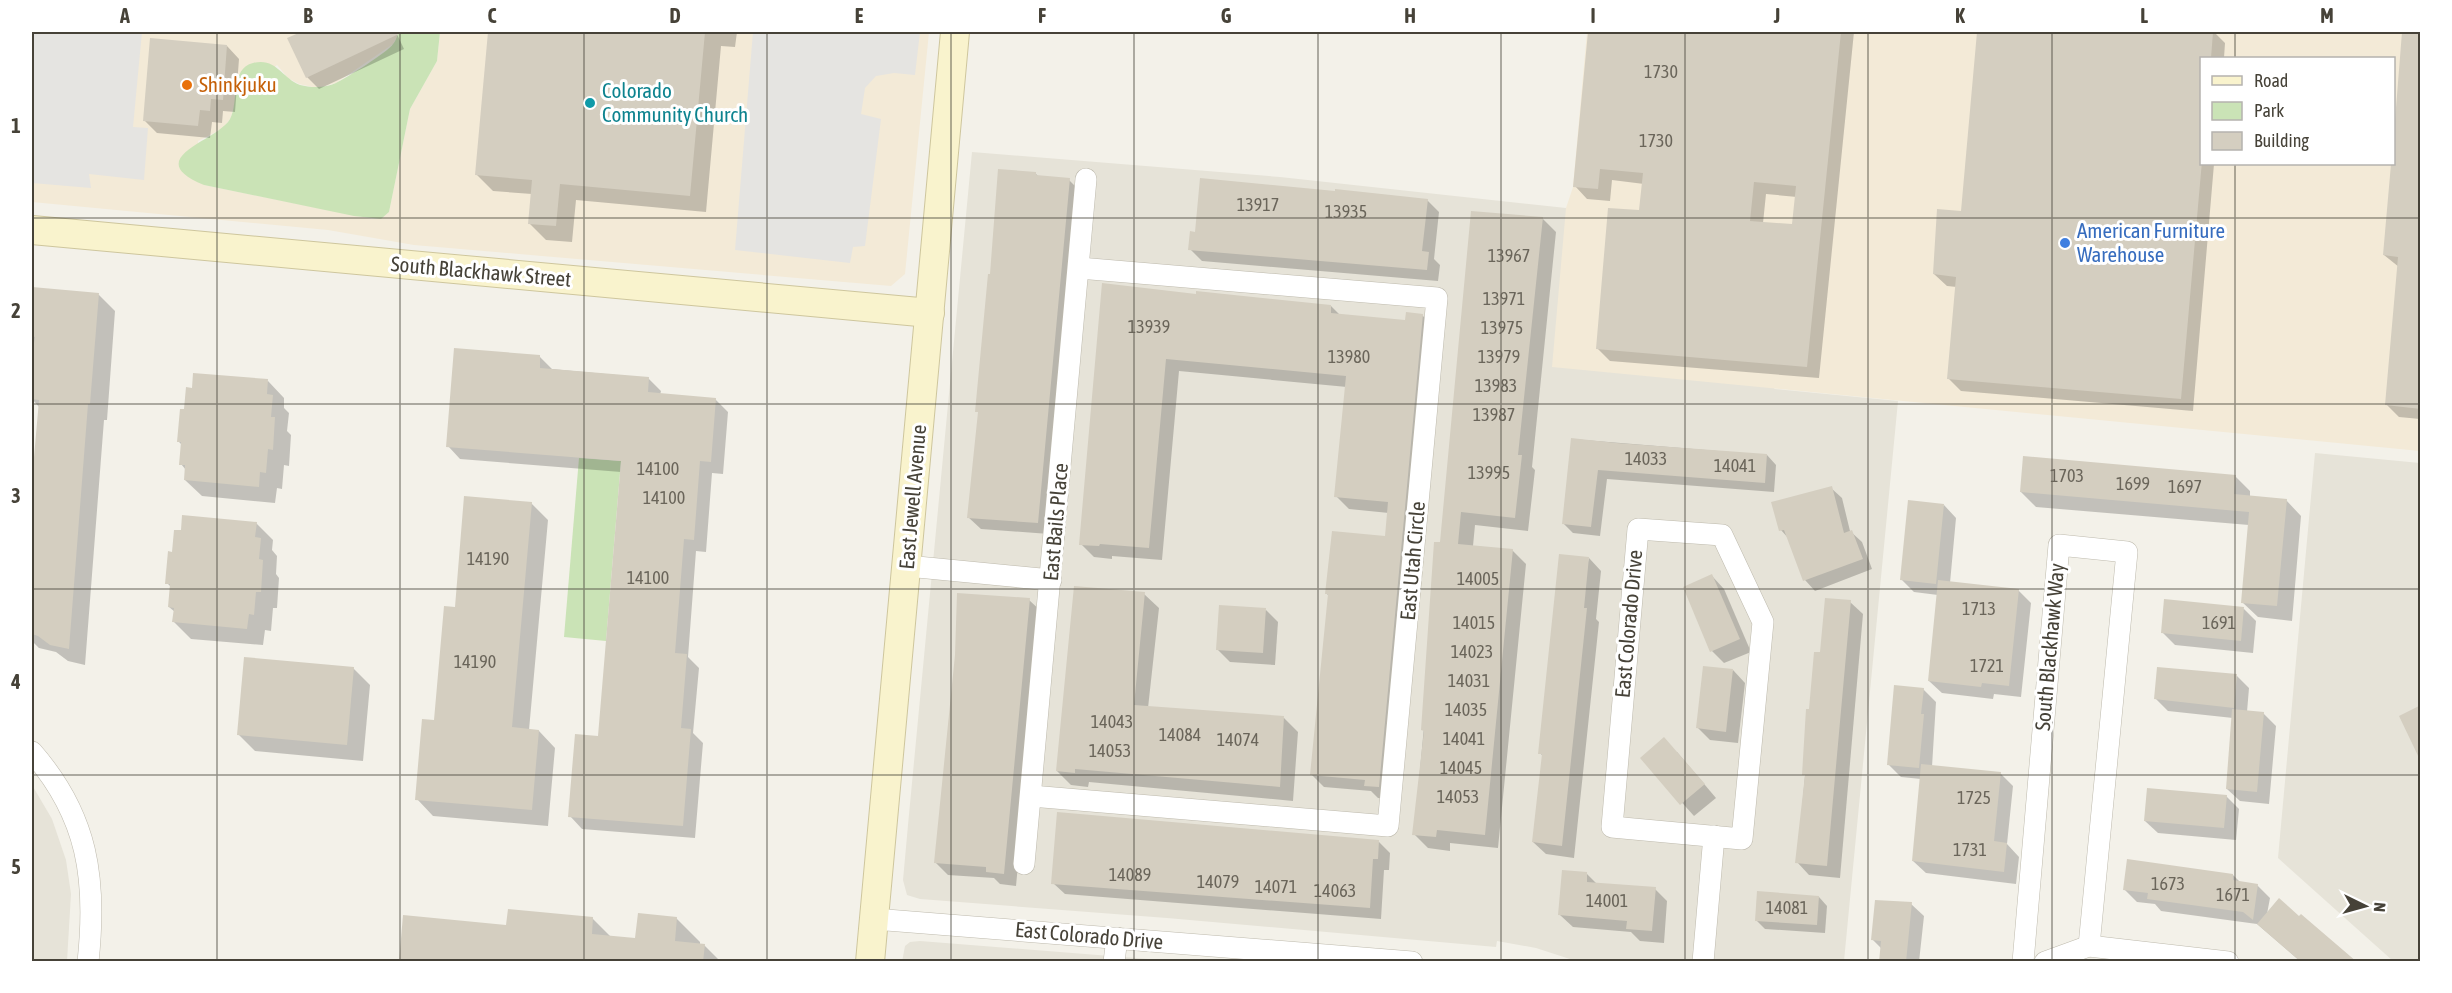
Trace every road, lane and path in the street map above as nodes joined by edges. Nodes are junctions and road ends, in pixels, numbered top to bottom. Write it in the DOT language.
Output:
graph roads {
  1 [pos="955,32"];
  2 [pos="1086,179"];
  3 [pos="32,230"];
  4 [pos="1078,268"];
  5 [pos="930,313"];
  6 [pos="907,566"];
  7 [pos="1051,580"];
  8 [pos="32,752"];
  9 [pos="1031,796"];
  10 [pos="1714,836"];
  11 [pos="1024,864"];
  12 [pos="874,919"];
  13 [pos="1117,938"];
  14 [pos="2089,946"];
  15 [pos="88,962"];
  16 [pos="870,962"];
  17 [pos="1114,962"];
  18 [pos="1412,962"];
  19 [pos="1703,962"];
  20 [pos="2023,962"];
  21 [pos="2045,962"];
  22 [pos="2228,962"];
  1 -- 5 [label="street, East Jewell Avenue"];
  2 -- 4 [label="street, East Bails Place"];
  3 -- 5 [label="street, South Blackhawk Street"];
  4 -- 7 [label="street, East Bails Place"];
  4 -- 9 [label="street, East Utah Circle"];
  5 -- 6 [label="street, East Jewell Avenue"];
  6 -- 7 [label="street"];
  6 -- 12 [label="street, East Jewell Avenue"];
  7 -- 9 [label="street, East Bails Place"];
  8 -- 15 [label="street"];
  9 -- 11 [label="street, East Bails Place"];
  10 -- 10 [label="street, East Colorado Drive"];
  10 -- 19 [label="street"];
  12 -- 13 [label="street, East Colorado Drive"];
  12 -- 16 [label="street, East Jewell Avenue"];
  13 -- 17 [label="street"];
  13 -- 18 [label="street, East Colorado Drive"];
  14 -- 20 [label="street, South Blackhawk Way"];
  14 -- 21 [label="street"];
  14 -- 22 [label="street"];
}
